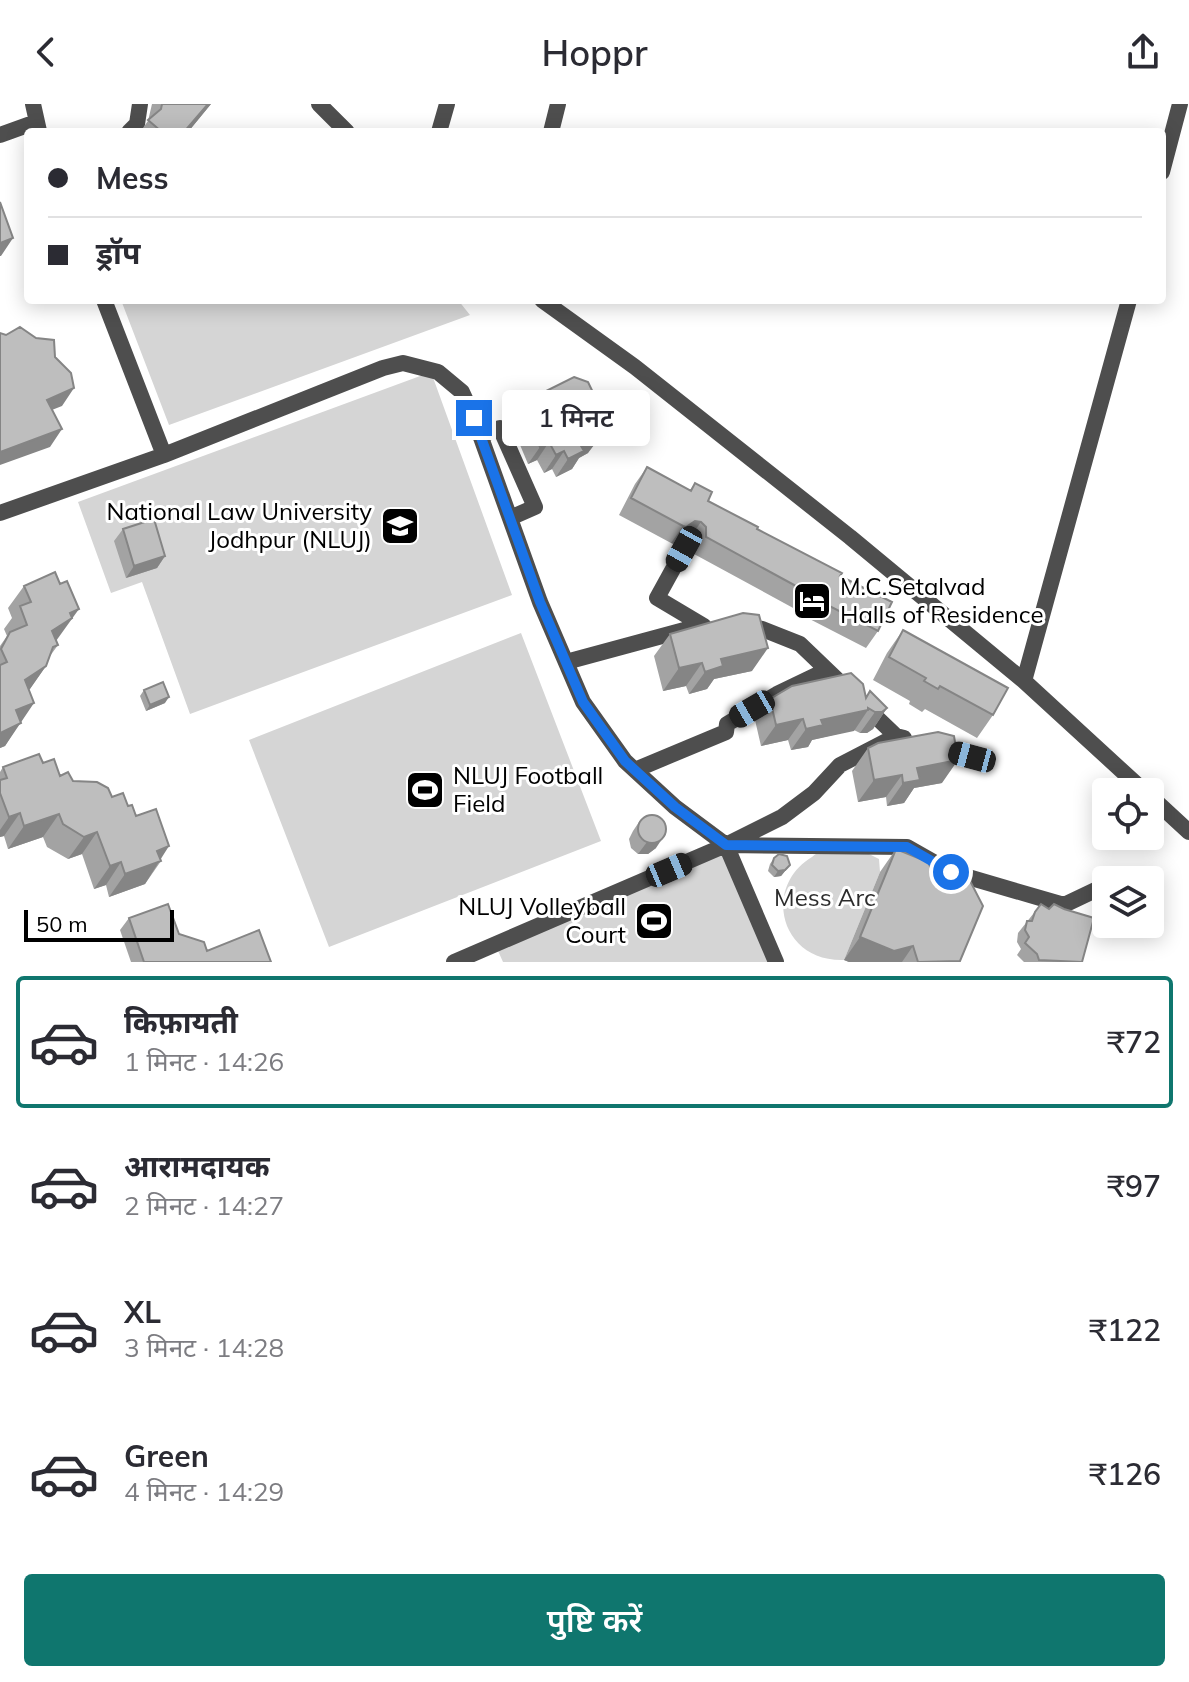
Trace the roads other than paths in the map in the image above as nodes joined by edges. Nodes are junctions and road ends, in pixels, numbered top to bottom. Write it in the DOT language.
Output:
graph roads {
  1 [pos="33,104"];
  2 [pos="140,104"];
  3 [pos="319,104"];
  4 [pos="447,104"];
  5 [pos="558,104"];
  6 [pos="1180,104"];
  7 [pos="38,127"];
  8 [pos="133,128"];
  9 [pos="343,128"];
  10 [pos="440,128"];
  11 [pos="552,128"];
  12 [pos="24,130"];
  13 [pos="0,135"];
  14 [pos="1166,157"];
  15 [pos="106,304"];
  16 [pos="548,304"];
  17 [pos="1128,304"];
  18 [pos="480,436"];
  19 [pos="164,455"];
  20 [pos="0,513"];
  21 [pos="510,518"];
  22 [pos="684,549"];
  23 [pos="715,625"];
  24 [pos="566,662"];
  25 [pos="827,670"];
  26 [pos="1024,681"];
  27 [pos="896,736"];
  28 [pos="972,757"];
  29 [pos="635,770"];
  30 [pos="1130,778"];
  31 [pos="1164,809"];
  32 [pos="1189,832"];
  33 [pos="726,845"];
  34 [pos="1092,892"];
  35 [pos="454,962"];
  36 [pos="776,962"];
  1 -- 7 [label="street"];
  2 -- 8 [label="street"];
  3 -- 9 [label="street"];
  4 -- 10 [label="street"];
  5 -- 11 [label="street"];
  6 -- 14 [label="street"];
  12 -- 13 [label="street"];
  15 -- 19 [label="street"];
  16 -- 26 [label="street"];
  17 -- 26 [label="street"];
  18 -- 19 [label="street"];
  18 -- 21 [label="street"];
  18 -- 21 [label="street"];
  19 -- 20 [label="street"];
  21 -- 24 [label="street"];
  22 -- 23 [label="street"];
  23 -- 24 [label="street"];
  23 -- 25 [label="street"];
  24 -- 29 [label="street"];
  25 -- 27 [label="street"];
  25 -- 29 [label="street"];
  26 -- 30 [label="street"];
  27 -- 28 [label="street"];
  27 -- 33 [label="street"];
  29 -- 33 [label="street"];
  31 -- 32 [label="street"];
  33 -- 34 [label="street"];
  33 -- 35 [label="street"];
  33 -- 36 [label="street"];
}
